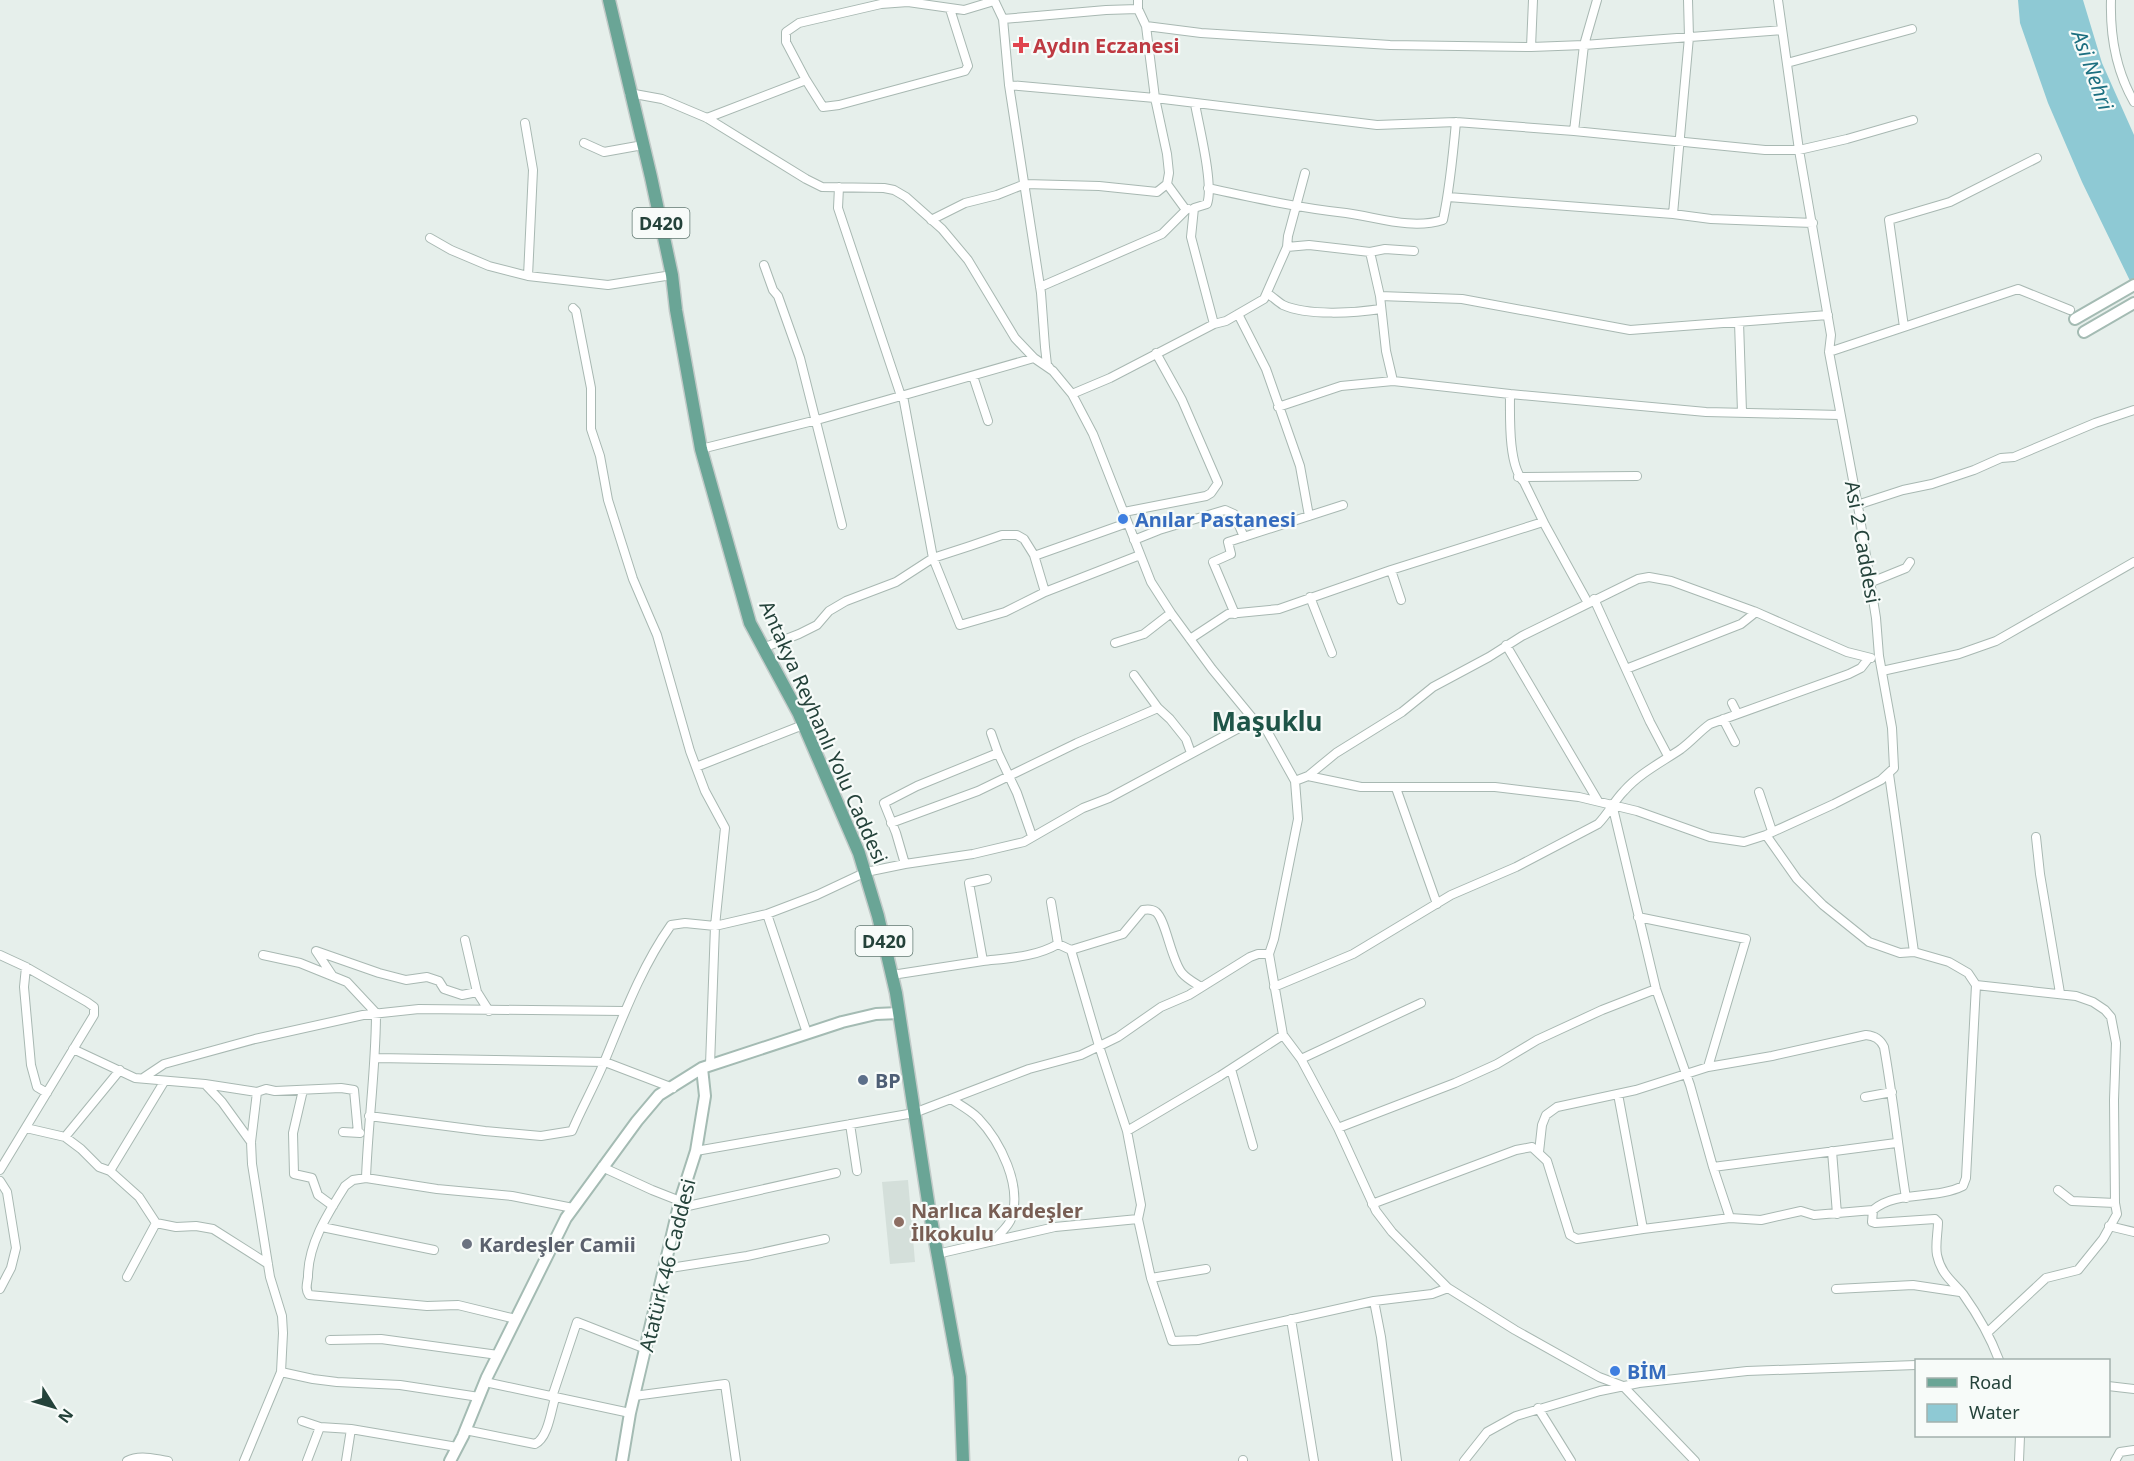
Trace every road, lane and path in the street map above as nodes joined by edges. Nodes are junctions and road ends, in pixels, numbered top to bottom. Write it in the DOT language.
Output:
graph roads {
  1 [pos="609,0"];
  2 [pos="1138,0"];
  3 [pos="1533,0"];
  4 [pos="1597,0"];
  5 [pos="1688,0"];
  6 [pos="1778,0"];
  7 [pos="2111,0"];
  8 [pos="994,1"];
  9 [pos="950,9"];
  10 [pos="1138,9"];
  11 [pos="1003,19"];
  12 [pos="1146,26"];
  13 [pos="1782,30"];
  14 [pos="1912,30"];
  15 [pos="1689,37"];
  16 [pos="1584,45"];
  17 [pos="1531,46"];
  18 [pos="1787,63"];
  19 [pos="806,80"];
  20 [pos="1009,85"];
  21 [pos="630,93"];
  22 [pos="1155,98"];
  23 [pos="2134,102"];
  24 [pos="1195,104"];
  25 [pos="707,118"];
  26 [pos="1913,120"];
  27 [pos="1456,122"];
  28 [pos="525,123"];
  29 [pos="1574,131"];
  30 [pos="584,143"];
  31 [pos="1680,143"];
  32 [pos="643,145"];
  33 [pos="1799,150"];
  34 [pos="2037,158"];
  35 [pos="1305,173"];
  36 [pos="1024,184"];
  37 [pos="1167,184"];
  38 [pos="839,187"];
  39 [pos="1208,188"];
  40 [pos="1448,197"];
  41 [pos="1296,207"];
  42 [pos="1190,209"];
  43 [pos="1673,214"];
  44 [pos="930,219"];
  45 [pos="1813,223"];
  46 [pos="430,238"];
  47 [pos="1287,247"];
  48 [pos="1414,251"];
  49 [pos="1370,252"];
  50 [pos="764,264"];
  51 [pos="672,275"];
  52 [pos="528,276"];
  53 [pos="2134,285"];
  54 [pos="1040,287"];
  55 [pos="1268,294"];
  56 [pos="1380,296"];
  57 [pos="2134,303"];
  58 [pos="573,308"];
  59 [pos="1381,309"];
  60 [pos="1238,314"];
  61 [pos="1828,315"];
  62 [pos="2072,315"];
  63 [pos="1739,322"];
  64 [pos="1214,324"];
  65 [pos="1904,327"];
  66 [pos="2084,332"];
  67 [pos="1156,352"];
  68 [pos="1829,352"];
  69 [pos="1034,358"];
  70 [pos="1053,371"];
  71 [pos="973,376"];
  72 [pos="1393,381"];
  73 [pos="1072,394"];
  74 [pos="1510,394"];
  75 [pos="902,396"];
  76 [pos="1278,407"];
  77 [pos="2134,410"];
  78 [pos="1742,412"];
  79 [pos="1840,415"];
  80 [pos="817,420"];
  81 [pos="988,421"];
  82 [pos="701,448"];
  83 [pos="1637,476"];
  84 [pos="1518,477"];
  85 [pos="1343,505"];
  86 [pos="1857,505"];
  87 [pos="1124,512"];
  88 [pos="1309,516"];
  89 [pos="1543,522"];
  90 [pos="1127,524"];
  91 [pos="842,525"];
  92 [pos="1245,537"];
  93 [pos="1134,540"];
  94 [pos="1034,555"];
  95 [pos="1140,555"];
  96 [pos="933,558"];
  97 [pos="1910,562"];
  98 [pos="2134,562"];
  99 [pos="1391,570"];
  100 [pos="1869,583"];
  101 [pos="1045,592"];
  102 [pos="1310,597"];
  103 [pos="1401,600"];
  104 [pos="1591,601"];
  105 [pos="1756,612"];
  106 [pos="1171,614"];
  107 [pos="1235,614"];
  108 [pos="1190,639"];
  109 [pos="1114,644"];
  110 [pos="1506,645"];
  111 [pos="763,648"];
  112 [pos="1332,653"];
  113 [pos="1880,657"];
  114 [pos="1868,659"];
  115 [pos="1626,669"];
  116 [pos="1882,671"];
  117 [pos="1134,675"];
  118 [pos="1732,703"];
  119 [pos="1158,708"];
  120 [pos="1737,713"];
  121 [pos="1723,719"];
  122 [pos="1254,720"];
  123 [pos="803,725"];
  124 [pos="991,734"];
  125 [pos="1735,742"];
  126 [pos="998,753"];
  127 [pos="1191,753"];
  128 [pos="1668,756"];
  129 [pos="696,767"];
  130 [pos="1889,774"];
  131 [pos="1010,777"];
  132 [pos="1308,777"];
  133 [pos="1295,781"];
  134 [pos="1396,788"];
  135 [pos="1759,792"];
  136 [pos="1598,801"];
  137 [pos="1612,804"];
  138 [pos="891,823"];
  139 [pos="1769,833"];
  140 [pos="1032,836"];
  141 [pos="2036,837"];
  142 [pos="905,864"];
  143 [pos="866,872"];
  144 [pos="987,879"];
  145 [pos="1051,902"];
  146 [pos="1437,904"];
  147 [pos="767,914"];
  148 [pos="1638,917"];
  149 [pos="715,926"];
  150 [pos="465,940"];
  151 [pos="1058,944"];
  152 [pos="1071,950"];
  153 [pos="1914,952"];
  154 [pos="1269,954"];
  155 [pos="262,955"];
  156 [pos="0,956"];
  157 [pos="983,961"];
  158 [pos="26,967"];
  159 [pos="892,975"];
  160 [pos="333,976"];
  161 [pos="1976,985"];
  162 [pos="1201,987"];
  163 [pos="1274,987"];
  164 [pos="1656,989"];
  165 [pos="477,992"];
  166 [pos="2060,993"];
  167 [pos="1421,1003"];
  168 [pos="489,1011"];
  169 [pos="624,1011"];
  170 [pos="376,1013"];
  171 [pos="899,1013"];
  172 [pos="807,1033"];
  173 [pos="1283,1035"];
  174 [pos="1099,1046"];
  175 [pos="73,1049"];
  176 [pos="376,1058"];
  177 [pos="1301,1059"];
  178 [pos="604,1062"];
  179 [pos="706,1066"];
  180 [pos="1708,1067"];
  181 [pos="120,1070"];
  182 [pos="1231,1070"];
  183 [pos="1685,1073"];
  184 [pos="143,1078"];
  185 [pos="164,1082"];
  186 [pos="205,1084"];
  187 [pos="674,1088"];
  188 [pos="303,1090"];
  189 [pos="257,1092"];
  190 [pos="1892,1092"];
  191 [pos="47,1093"];
  192 [pos="1618,1094"];
  193 [pos="1865,1097"];
  194 [pos="951,1099"];
  195 [pos="914,1113"];
  196 [pos="369,1116"];
  197 [pos="850,1125"];
  198 [pos="26,1128"];
  199 [pos="1338,1128"];
  200 [pos="1127,1131"];
  201 [pos="343,1132"];
  202 [pos="357,1133"];
  203 [pos="368,1133"];
  204 [pos="65,1137"];
  205 [pos="251,1142"];
  206 [pos="1896,1143"];
  207 [pos="1253,1146"];
  208 [pos="1832,1150"];
  209 [pos="696,1151"];
  210 [pos="1539,1152"];
  211 [pos="602,1167"];
  212 [pos="1713,1167"];
  213 [pos="0,1170"];
  214 [pos="111,1171"];
  215 [pos="856,1171"];
  216 [pos="836,1173"];
  217 [pos="366,1178"];
  218 [pos="0,1181"];
  219 [pos="2058,1190"];
  220 [pos="1906,1198"];
  221 [pos="2115,1203"];
  222 [pos="680,1204"];
  223 [pos="1372,1204"];
  224 [pos="333,1206"];
  225 [pos="573,1208"];
  226 [pos="1873,1210"];
  227 [pos="1837,1214"];
  228 [pos="1138,1218"];
  229 [pos="1730,1218"];
  230 [pos="156,1223"];
  231 [pos="2109,1226"];
  232 [pos="322,1227"];
  233 [pos="1643,1229"];
  234 [pos="2134,1232"];
  235 [pos="825,1239"];
  236 [pos="994,1240"];
  237 [pos="434,1250"];
  238 [pos="937,1254"];
  239 [pos="268,1264"];
  240 [pos="664,1269"];
  241 [pos="1206,1269"];
  242 [pos="127,1277"];
  243 [pos="1151,1278"];
  244 [pos="1448,1288"];
  245 [pos="0,1289"];
  246 [pos="1836,1289"];
  247 [pos="1962,1292"];
  248 [pos="1374,1301"];
  249 [pos="516,1319"];
  250 [pos="1291,1319"];
  251 [pos="1988,1332"];
  252 [pos="330,1340"];
  253 [pos="646,1349"];
  254 [pos="498,1355"];
  255 [pos="1999,1359"];
  256 [pos="1915,1365"];
  257 [pos="281,1372"];
  258 [pos="1606,1380"];
  259 [pos="485,1382"];
  260 [pos="1623,1386"];
  261 [pos="2110,1386"];
  262 [pos="2134,1389"];
  263 [pos="1600,1391"];
  264 [pos="634,1396"];
  265 [pos="479,1397"];
  266 [pos="554,1398"];
  267 [pos="1538,1408"];
  268 [pos="630,1413"];
  269 [pos="302,1421"];
  270 [pos="321,1427"];
  271 [pos="351,1429"];
  272 [pos="465,1430"];
  273 [pos="2020,1437"];
  274 [pos="457,1446"];
  275 [pos="2134,1450"];
  276 [pos="127,1461"];
  277 [pos="168,1461"];
  278 [pos="244,1461"];
  279 [pos="307,1461"];
  280 [pos="346,1461"];
  281 [pos="450,1461"];
  282 [pos="622,1461"];
  283 [pos="736,1461"];
  284 [pos="963,1461"];
  285 [pos="1314,1461"];
  286 [pos="1398,1461"];
  287 [pos="1464,1461"];
  288 [pos="1571,1461"];
  289 [pos="1695,1461"];
  290 [pos="2019,1461"];
  291 [pos="2115,1461"];
  1 -- 21 [label="main road, D420"];
  2 -- 10 [label="street"];
  3 -- 17 [label="street"];
  4 -- 16 [label="street"];
  5 -- 15 [label="street"];
  6 -- 13 [label="street, Asi 2 Caddesi"];
  7 -- 23 [label="street"];
  8 -- 9 [label="street"];
  8 -- 11 [label="street"];
  9 -- 19 [label="street"];
  9 -- 19 [label="street"];
  10 -- 11 [label="street"];
  10 -- 12 [label="street"];
  11 -- 20 [label="street"];
  12 -- 17 [label="street"];
  12 -- 22 [label="street"];
  13 -- 15 [label="street"];
  13 -- 18 [label="street, Asi 2 Caddesi"];
  14 -- 18 [label="street"];
  15 -- 16 [label="street"];
  15 -- 31 [label="street"];
  16 -- 17 [label="street"];
  16 -- 29 [label="street"];
  18 -- 33 [label="street, Asi 2 Caddesi"];
  19 -- 25 [label="street"];
  20 -- 22 [label="street"];
  20 -- 36 [label="street"];
  21 -- 25 [label="street"];
  21 -- 32 [label="main road, D420"];
  22 -- 24 [label="street"];
  22 -- 37 [label="street"];
  24 -- 27 [label="street"];
  24 -- 39 [label="street"];
  25 -- 38 [label="street"];
  26 -- 33 [label="street"];
  27 -- 29 [label="street"];
  27 -- 40 [label="street"];
  28 -- 52 [label="street"];
  29 -- 31 [label="street"];
  30 -- 32 [label="street"];
  31 -- 33 [label="street"];
  31 -- 43 [label="street"];
  32 -- 51 [label="main road, D420"];
  33 -- 45 [label="street, Asi 2 Caddesi"];
  34 -- 65 [label="street"];
  35 -- 41 [label="street"];
  36 -- 37 [label="street"];
  36 -- 44 [label="street"];
  36 -- 54 [label="street"];
  37 -- 42 [label="street"];
  38 -- 44 [label="street"];
  38 -- 75 [label="street"];
  39 -- 41 [label="street"];
  39 -- 42 [label="street"];
  40 -- 41 [label="street"];
  40 -- 43 [label="street"];
  41 -- 47 [label="street"];
  42 -- 54 [label="street"];
  42 -- 64 [label="street"];
  43 -- 45 [label="street"];
  44 -- 69 [label="street"];
  45 -- 61 [label="street, Asi 2 Caddesi"];
  46 -- 52 [label="street"];
  47 -- 49 [label="street"];
  47 -- 55 [label="street"];
  48 -- 49 [label="street"];
  49 -- 56 [label="street"];
  50 -- 80 [label="street"];
  51 -- 52 [label="street"];
  51 -- 82 [label="main road, D420"];
  53 -- 62 [label="main road"];
  54 -- 70 [label="street"];
  55 -- 59 [label="street"];
  55 -- 60 [label="street"];
  56 -- 59 [label="street"];
  56 -- 63 [label="street"];
  57 -- 66 [label="main road"];
  58 -- 129 [label="street"];
  59 -- 72 [label="street"];
  60 -- 64 [label="street"];
  60 -- 76 [label="street"];
  61 -- 63 [label="street"];
  61 -- 68 [label="street, Asi 2 Caddesi"];
  62 -- 65 [label="street"];
  63 -- 78 [label="street"];
  64 -- 67 [label="street"];
  65 -- 68 [label="street"];
  67 -- 73 [label="street"];
  67 -- 87 [label="street"];
  68 -- 79 [label="street, Asi 2 Caddesi"];
  69 -- 70 [label="street"];
  69 -- 71 [label="street"];
  70 -- 73 [label="street"];
  71 -- 75 [label="street"];
  71 -- 81 [label="street"];
  72 -- 74 [label="street"];
  72 -- 76 [label="street"];
  73 -- 87 [label="street"];
  74 -- 78 [label="street"];
  74 -- 84 [label="street"];
  75 -- 80 [label="street"];
  75 -- 96 [label="street"];
  76 -- 88 [label="street"];
  77 -- 86 [label="street"];
  78 -- 79 [label="street"];
  79 -- 86 [label="street, Asi 2 Caddesi"];
  80 -- 82 [label="street"];
  80 -- 91 [label="street"];
  82 -- 111 [label="main road, Antakya Reyhanlı Yolu Caddesi / D420"];
  83 -- 84 [label="street"];
  84 -- 89 [label="street"];
  85 -- 88 [label="street"];
  86 -- 100 [label="street, Asi 2 Caddesi"];
  87 -- 90 [label="street"];
  88 -- 92 [label="street"];
  89 -- 99 [label="street"];
  89 -- 104 [label="street"];
  90 -- 93 [label="street"];
  90 -- 94 [label="street"];
  92 -- 93 [label="street"];
  92 -- 107 [label="street"];
  93 -- 95 [label="street"];
  94 -- 96 [label="street"];
  94 -- 101 [label="street"];
  95 -- 101 [label="street"];
  95 -- 106 [label="street"];
  96 -- 101 [label="street"];
  96 -- 111 [label="street"];
  97 -- 100 [label="street"];
  98 -- 116 [label="street"];
  99 -- 102 [label="street"];
  99 -- 103 [label="street"];
  100 -- 113 [label="street, Asi 2 Caddesi"];
  102 -- 107 [label="street"];
  102 -- 112 [label="street"];
  104 -- 105 [label="street"];
  104 -- 110 [label="street"];
  104 -- 115 [label="street"];
  105 -- 114 [label="street"];
  105 -- 115 [label="street"];
  106 -- 108 [label="street"];
  106 -- 109 [label="street"];
  107 -- 108 [label="street"];
  108 -- 122 [label="street"];
  110 -- 132 [label="street"];
  110 -- 136 [label="street"];
  111 -- 123 [label="main road, Antakya Reyhanlı Yolu Caddesi / D420"];
  113 -- 114 [label="street"];
  113 -- 116 [label="street, Asi 2 Caddesi"];
  114 -- 120 [label="street"];
  115 -- 128 [label="street"];
  116 -- 130 [label="street, Asi 2 Caddesi"];
  117 -- 119 [label="street"];
  118 -- 120 [label="street"];
  119 -- 127 [label="street"];
  119 -- 131 [label="street"];
  120 -- 121 [label="street"];
  121 -- 125 [label="street"];
  121 -- 128 [label="street"];
  122 -- 127 [label="street"];
  122 -- 133 [label="street"];
  123 -- 129 [label="street"];
  123 -- 143 [label="main road, Antakya Reyhanlı Yolu Caddesi / D420"];
  124 -- 126 [label="street"];
  126 -- 131 [label="street"];
  126 -- 138 [label="street"];
  127 -- 140 [label="street"];
  128 -- 137 [label="street"];
  129 -- 149 [label="street"];
  130 -- 139 [label="street"];
  130 -- 153 [label="street, Asi 2 Caddesi"];
  131 -- 138 [label="street"];
  131 -- 140 [label="street"];
  132 -- 133 [label="street"];
  132 -- 134 [label="street"];
  133 -- 154 [label="street"];
  134 -- 136 [label="street"];
  134 -- 146 [label="street"];
  135 -- 139 [label="street"];
  136 -- 137 [label="street"];
  137 -- 139 [label="street"];
  137 -- 146 [label="street"];
  137 -- 148 [label="street"];
  138 -- 142 [label="street"];
  139 -- 153 [label="street"];
  140 -- 142 [label="street"];
  141 -- 166 [label="street"];
  142 -- 143 [label="street"];
  143 -- 147 [label="street"];
  143 -- 159 [label="main road, Antakya Reyhanlı Yolu Caddesi / D420"];
  144 -- 157 [label="street"];
  145 -- 151 [label="street"];
  146 -- 163 [label="street"];
  147 -- 149 [label="street"];
  147 -- 172 [label="street"];
  148 -- 164 [label="street"];
  148 -- 180 [label="street"];
  149 -- 169 [label="street"];
  149 -- 179 [label="street"];
  150 -- 165 [label="street"];
  151 -- 152 [label="street"];
  151 -- 157 [label="street"];
  152 -- 162 [label="street"];
  152 -- 174 [label="street"];
  153 -- 161 [label="street"];
  154 -- 162 [label="street"];
  154 -- 163 [label="street"];
  155 -- 160 [label="street"];
  156 -- 158 [label="street"];
  157 -- 159 [label="street"];
  158 -- 175 [label="street"];
  158 -- 191 [label="street"];
  159 -- 171 [label="main road, Antakya Reyhanlı Yolu Caddesi / D420"];
  160 -- 165 [label="street"];
  160 -- 170 [label="street"];
  161 -- 166 [label="street"];
  161 -- 220 [label="street"];
  162 -- 174 [label="street"];
  163 -- 173 [label="street"];
  164 -- 183 [label="street"];
  164 -- 199 [label="street"];
  165 -- 168 [label="street"];
  166 -- 221 [label="street"];
  167 -- 177 [label="street"];
  168 -- 169 [label="street"];
  168 -- 170 [label="street"];
  169 -- 178 [label="street"];
  170 -- 176 [label="street"];
  170 -- 184 [label="street"];
  171 -- 172 [label="main road"];
  171 -- 195 [label="main road, Antakya Reyhanlı Yolu Caddesi / D420"];
  172 -- 179 [label="main road"];
  173 -- 177 [label="street"];
  173 -- 182 [label="street"];
  174 -- 194 [label="street"];
  174 -- 200 [label="street"];
  175 -- 181 [label="street"];
  175 -- 191 [label="street"];
  176 -- 178 [label="street"];
  176 -- 196 [label="street"];
  177 -- 199 [label="street"];
  178 -- 187 [label="street"];
  178 -- 196 [label="street"];
  179 -- 187 [label="main road"];
  179 -- 209 [label="main road, Atatürk 46 Caddesi"];
  180 -- 183 [label="street"];
  180 -- 190 [label="street"];
  181 -- 184 [label="street"];
  181 -- 204 [label="street"];
  182 -- 200 [label="street"];
  182 -- 207 [label="street"];
  183 -- 192 [label="street"];
  183 -- 212 [label="street"];
  184 -- 185 [label="street"];
  185 -- 186 [label="street"];
  185 -- 214 [label="street"];
  186 -- 189 [label="street"];
  186 -- 205 [label="street"];
  187 -- 211 [label="main road"];
  188 -- 189 [label="street"];
  188 -- 202 [label="street"];
  188 -- 224 [label="street"];
  189 -- 205 [label="street"];
  190 -- 193 [label="street"];
  190 -- 206 [label="street"];
  191 -- 198 [label="street"];
  192 -- 210 [label="street"];
  192 -- 233 [label="street"];
  194 -- 195 [label="street"];
  194 -- 236 [label="street"];
  195 -- 197 [label="street"];
  195 -- 238 [label="main road, Antakya Reyhanlı Yolu Caddesi / D420"];
  196 -- 203 [label="street"];
  197 -- 209 [label="street"];
  197 -- 215 [label="street"];
  198 -- 204 [label="street"];
  198 -- 213 [label="street"];
  199 -- 223 [label="street"];
  200 -- 228 [label="street"];
  201 -- 202 [label="street"];
  202 -- 203 [label="street"];
  203 -- 217 [label="street"];
  204 -- 214 [label="street"];
  205 -- 239 [label="street"];
  206 -- 208 [label="street"];
  206 -- 220 [label="street"];
  208 -- 212 [label="street"];
  208 -- 227 [label="street"];
  209 -- 222 [label="main road, Atatürk 46 Caddesi"];
  210 -- 223 [label="street"];
  210 -- 233 [label="street"];
  211 -- 222 [label="street"];
  211 -- 225 [label="main road"];
  212 -- 229 [label="street"];
  214 -- 230 [label="street"];
  216 -- 222 [label="street"];
  217 -- 224 [label="street"];
  217 -- 225 [label="street"];
  218 -- 245 [label="street"];
  219 -- 221 [label="street"];
  220 -- 226 [label="street"];
  221 -- 231 [label="street"];
  222 -- 240 [label="main road, Atatürk 46 Caddesi"];
  223 -- 244 [label="street"];
  224 -- 232 [label="street"];
  225 -- 249 [label="main road"];
  226 -- 227 [label="street"];
  226 -- 247 [label="street"];
  227 -- 229 [label="street"];
  228 -- 236 [label="street"];
  228 -- 243 [label="street"];
  229 -- 233 [label="street"];
  230 -- 239 [label="street"];
  230 -- 242 [label="street"];
  231 -- 234 [label="street"];
  231 -- 251 [label="street"];
  232 -- 237 [label="street"];
  232 -- 249 [label="street"];
  235 -- 240 [label="street"];
  236 -- 238 [label="street"];
  238 -- 284 [label="main road, Antakya Reyhanlı Yolu Caddesi / D420"];
  239 -- 257 [label="street"];
  240 -- 253 [label="main road, Atatürk 46 Caddesi"];
  241 -- 243 [label="street"];
  243 -- 250 [label="street"];
  244 -- 248 [label="street"];
  244 -- 258 [label="street"];
  246 -- 247 [label="street"];
  247 -- 251 [label="street"];
  248 -- 250 [label="street"];
  248 -- 286 [label="street"];
  249 -- 254 [label="main road"];
  250 -- 285 [label="street"];
  251 -- 255 [label="street"];
  252 -- 254 [label="street"];
  253 -- 264 [label="main road, Atatürk 46 Caddesi"];
  253 -- 266 [label="street"];
  254 -- 259 [label="main road"];
  256 -- 260 [label="street"];
  257 -- 265 [label="street"];
  257 -- 278 [label="street"];
  258 -- 260 [label="street"];
  258 -- 263 [label="street"];
  259 -- 265 [label="main road"];
  259 -- 266 [label="street"];
  260 -- 263 [label="street"];
  260 -- 289 [label="street"];
  261 -- 262 [label="street"];
  263 -- 267 [label="street"];
  264 -- 268 [label="main road, Atatürk 46 Caddesi"];
  264 -- 283 [label="street"];
  265 -- 272 [label="main road"];
  266 -- 268 [label="street"];
  266 -- 272 [label="street"];
  267 -- 287 [label="street"];
  267 -- 288 [label="street"];
  268 -- 282 [label="main road, Atatürk 46 Caddesi"];
  269 -- 270 [label="street"];
  270 -- 271 [label="street"];
  270 -- 279 [label="street"];
  271 -- 274 [label="street"];
  271 -- 280 [label="street"];
  272 -- 274 [label="main road"];
  273 -- 290 [label="street"];
  274 -- 281 [label="main road"];
  275 -- 291 [label="street"];
  276 -- 277 [label="street"];
}
